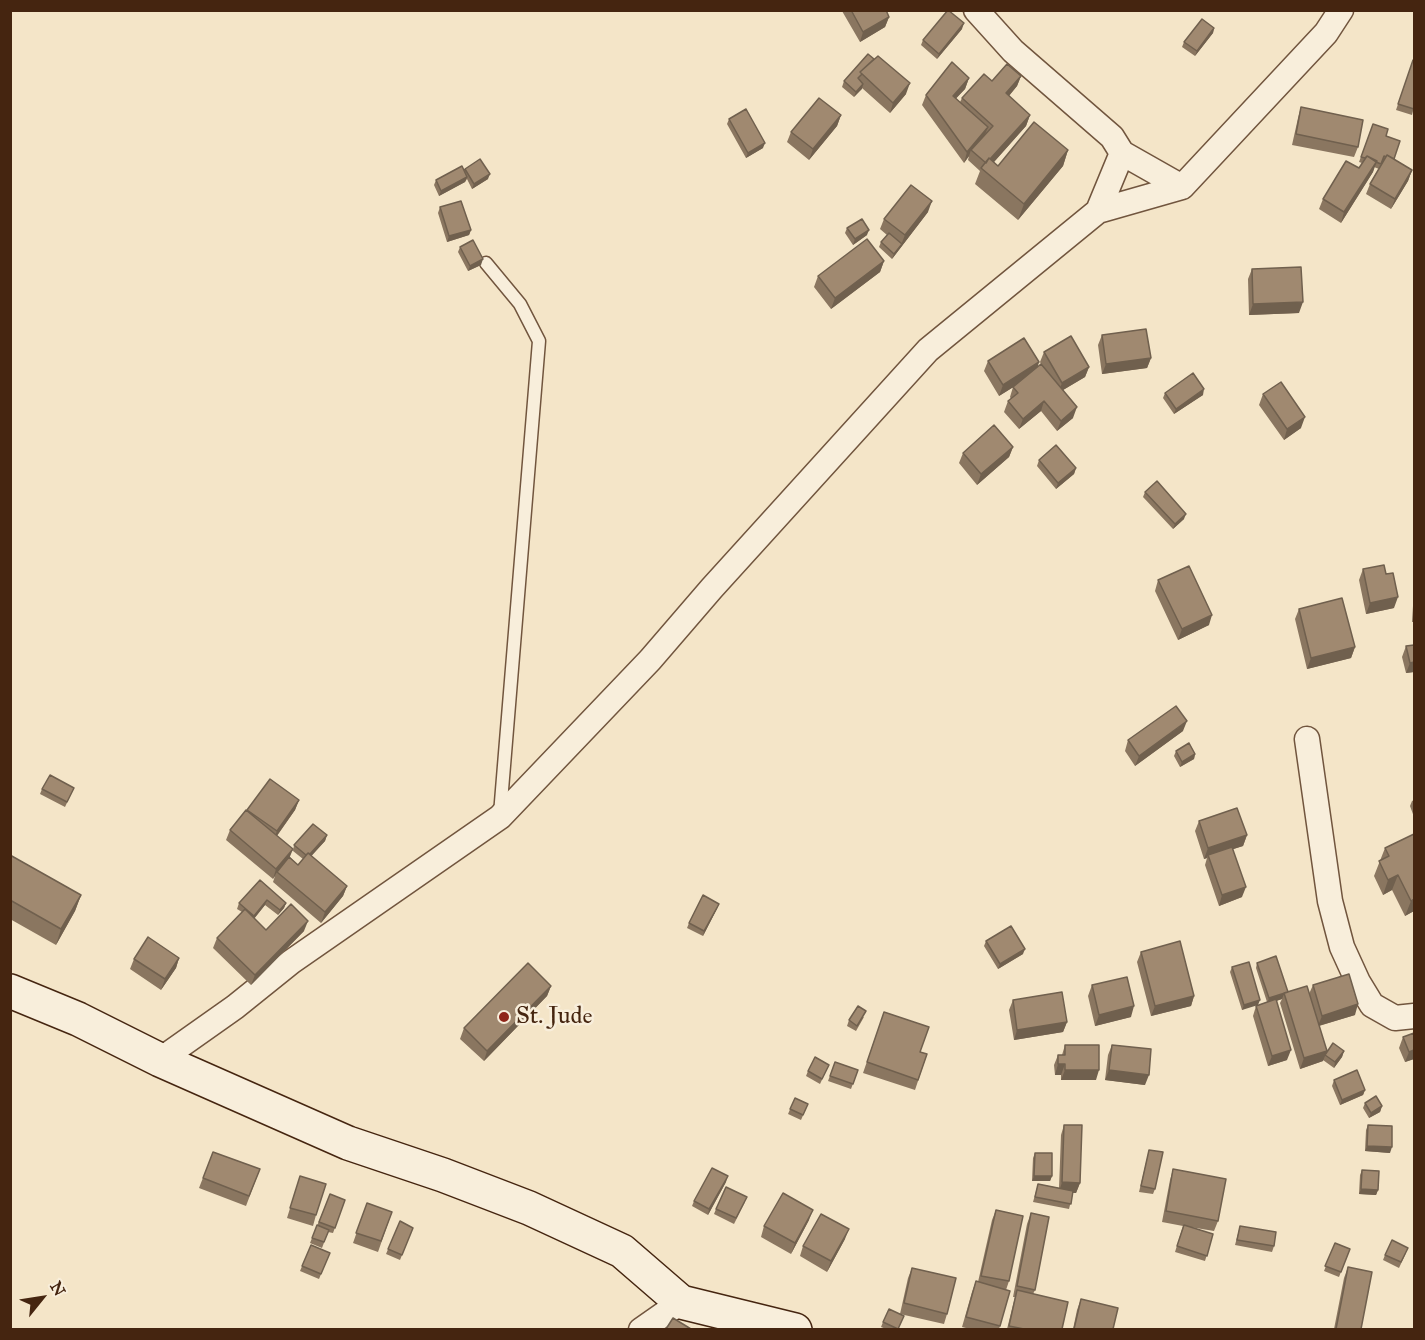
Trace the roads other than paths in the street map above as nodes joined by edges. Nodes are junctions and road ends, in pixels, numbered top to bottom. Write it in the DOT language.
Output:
graph roads {
  1 [pos="976,10"];
  2 [pos="1341,10"];
  3 [pos="1122,153"];
  4 [pos="1182,187"];
  5 [pos="1098,211"];
  6 [pos="486,263"];
  7 [pos="1307,739"];
  8 [pos="500,816"];
  9 [pos="10,991"];
  10 [pos="1414,1016"];
  11 [pos="160,1060"];
  12 [pos="681,1302"];
  13 [pos="641,1329"];
  14 [pos="795,1329"];
  1 -- 3 [label="street"];
  2 -- 4 [label="street"];
  3 -- 4 [label="street"];
  3 -- 5 [label="street"];
  4 -- 5 [label="street"];
  5 -- 8 [label="street"];
  6 -- 8 [label="lane"];
  7 -- 10 [label="street"];
  8 -- 11 [label="street"];
  9 -- 11 [label="main road"];
  11 -- 12 [label="main road"];
  12 -- 13 [label="street"];
  12 -- 14 [label="main road"];
}
